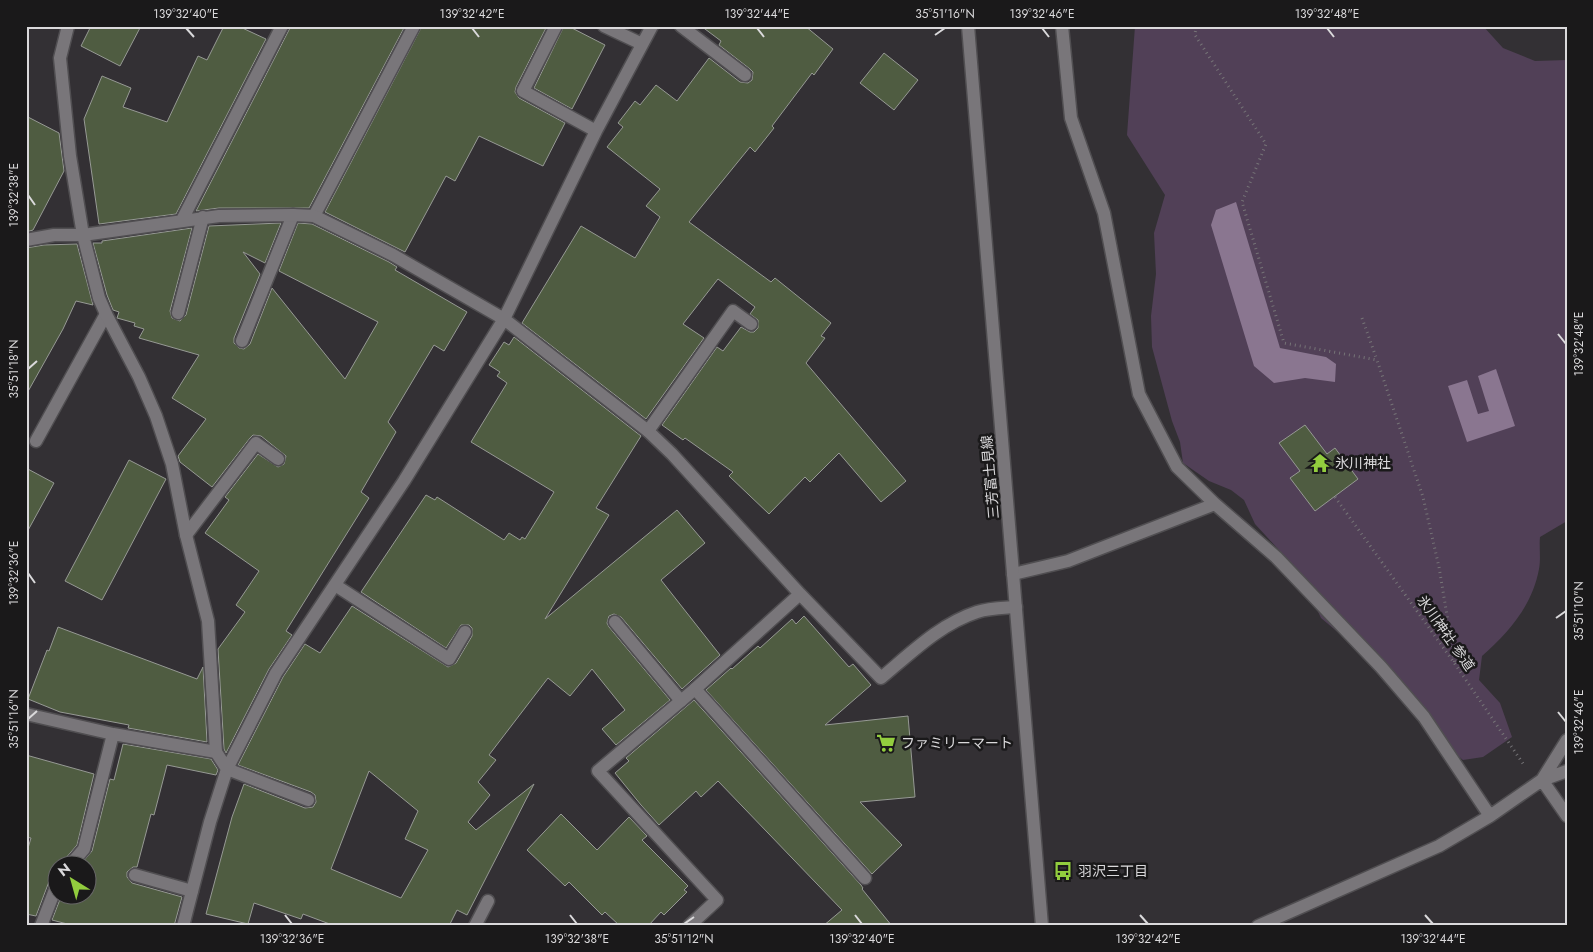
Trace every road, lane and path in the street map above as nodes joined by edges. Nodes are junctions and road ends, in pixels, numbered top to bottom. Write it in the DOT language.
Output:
graph roads {
  1 [pos="68,26"];
  2 [pos="282,26"];
  3 [pos="414,26"];
  4 [pos="556,26"];
  5 [pos="604,26"];
  6 [pos="652,26"];
  7 [pos="681,26"];
  8 [pos="968,26"];
  9 [pos="1062,26"];
  10 [pos="1196,26"];
  11 [pos="642,44"];
  12 [pos="745,75"];
  13 [pos="596,131"];
  14 [pos="292,215"];
  15 [pos="314,216"];
  16 [pos="203,217"];
  17 [pos="182,220"];
  18 [pos="83,235"];
  19 [pos="26,240"];
  20 [pos="106,314"];
  21 [pos="178,314"];
  22 [pos="1362,318"];
  23 [pos="504,319"];
  24 [pos="751,324"];
  25 [pos="242,341"];
  26 [pos="1377,360"];
  27 [pos="648,431"];
  28 [pos="36,441"];
  29 [pos="278,459"];
  30 [pos="1335,497"];
  31 [pos="1215,504"];
  32 [pos="186,535"];
  33 [pos="1013,574"];
  34 [pos="335,585"];
  35 [pos="800,594"];
  36 [pos="1016,607"];
  37 [pos="615,622"];
  38 [pos="466,632"];
  39 [pos="1455,664"];
  40 [pos="695,689"];
  41 [pos="681,701"];
  42 [pos="26,714"];
  43 [pos="113,734"];
  44 [pos="1567,740"];
  45 [pos="216,752"];
  46 [pos="227,769"];
  47 [pos="1567,771"];
  48 [pos="1540,782"];
  49 [pos="308,800"];
  50 [pos="1490,816"];
  51 [pos="1567,816"];
  52 [pos="80,854"];
  53 [pos="135,875"];
  54 [pos="865,878"];
  55 [pos="192,891"];
  56 [pos="488,901"];
  57 [pos="50,904"];
  58 [pos="41,926"];
  59 [pos="183,926"];
  60 [pos="476,926"];
  61 [pos="689,926"];
  62 [pos="1042,926"];
  63 [pos="1258,926"];
  1 -- 18 [label="street"];
  2 -- 17 [label="street"];
  3 -- 15 [label="street"];
  4 -- 13 [label="street"];
  5 -- 11 [label="street"];
  6 -- 11 [label="street"];
  7 -- 12 [label="street"];
  8 -- 33 [label="street, 三芳富士見線"];
  9 -- 31 [label="street"];
  10 -- 26 [label="path"];
  11 -- 13 [label="street"];
  13 -- 23 [label="street"];
  14 -- 15 [label="street"];
  14 -- 16 [label="street"];
  14 -- 25 [label="street"];
  15 -- 23 [label="street"];
  16 -- 17 [label="street"];
  16 -- 21 [label="street"];
  17 -- 18 [label="street"];
  18 -- 19 [label="street"];
  18 -- 20 [label="street"];
  20 -- 28 [label="street"];
  20 -- 32 [label="street"];
  22 -- 26 [label="path"];
  23 -- 27 [label="street"];
  23 -- 34 [label="street"];
  24 -- 27 [label="street"];
  26 -- 39 [label="path"];
  27 -- 35 [label="street"];
  29 -- 32 [label="street"];
  30 -- 39 [label="path, 氷川神社 参道"];
  31 -- 33 [label="street"];
  31 -- 50 [label="street"];
  32 -- 45 [label="street"];
  33 -- 36 [label="street, 三芳富士見線"];
  34 -- 38 [label="street"];
  34 -- 46 [label="street"];
  35 -- 36 [label="street"];
  35 -- 40 [label="street"];
  36 -- 62 [label="street, 三芳富士見線"];
  37 -- 41 [label="street"];
  39 -- 48 [label="path, 氷川神社 参道"];
  40 -- 41 [label="street"];
  40 -- 54 [label="street"];
  41 -- 61 [label="street"];
  42 -- 43 [label="street"];
  43 -- 45 [label="street"];
  43 -- 52 [label="street"];
  44 -- 48 [label="street"];
  45 -- 46 [label="street"];
  46 -- 49 [label="street"];
  46 -- 55 [label="street"];
  47 -- 48 [label="street"];
  48 -- 50 [label="street"];
  48 -- 51 [label="street"];
  50 -- 63 [label="street"];
  53 -- 55 [label="street"];
  55 -- 59 [label="street"];
  56 -- 60 [label="street"];
  57 -- 58 [label="street"];
}
